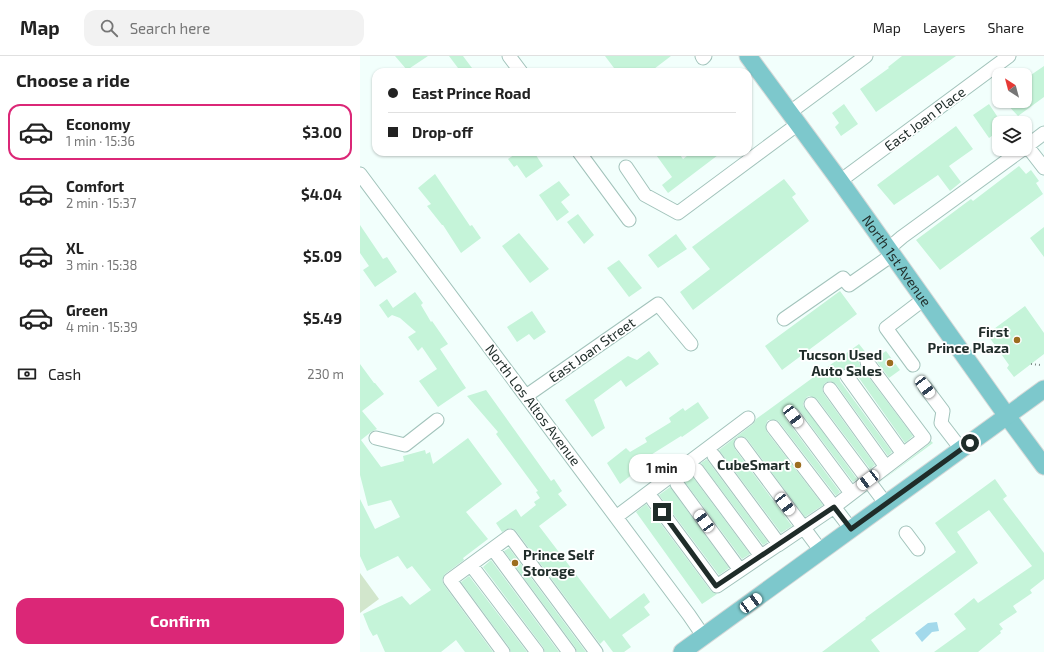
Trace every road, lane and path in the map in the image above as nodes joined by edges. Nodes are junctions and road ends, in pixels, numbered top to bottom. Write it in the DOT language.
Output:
graph roads {
  1 [pos="509,56"];
  2 [pos="702,56"];
  3 [pos="705,56"];
  4 [pos="748,56"];
  5 [pos="866,56"];
  6 [pos="1009,56"];
  7 [pos="518,68"];
  8 [pos="794,118"];
  9 [pos="1044,133"];
  10 [pos="1032,142"];
  11 [pos="752,152"];
  12 [pos="1032,155"];
  13 [pos="583,156"];
  14 [pos="748,156"];
  15 [pos="1013,156"];
  16 [pos="626,167"];
  17 [pos="1044,168"];
  18 [pos="360,174"];
  19 [pos="840,181"];
  20 [pos="629,220"];
  21 [pos="890,252"];
  22 [pos="924,299"];
  23 [pos="784,319"];
  24 [pos="691,344"];
  25 [pos="867,362"];
  26 [pos="1031,364"];
  27 [pos="913,365"];
  28 [pos="1041,365"];
  29 [pos="847,376"];
  30 [pos="925,387"];
  31 [pos="830,389"];
  32 [pos="1044,389"];
  33 [pos="526,396"];
  34 [pos="811,404"];
  35 [pos="793,416"];
  36 [pos="1007,416"];
  37 [pos="748,418"];
  38 [pos="438,420"];
  39 [pos="772,427"];
  40 [pos="376,438"];
  41 [pos="740,444"];
  42 [pos="961,449"];
  43 [pos="903,454"];
  44 [pos="714,456"];
  45 [pos="1044,466"];
  46 [pos="886,467"];
  47 [pos="697,470"];
  48 [pos="868,480"];
  49 [pos="677,484"];
  50 [pos="851,493"];
  51 [pos="653,500"];
  52 [pos="886,504"];
  53 [pos="834,507"];
  54 [pos="616,517"];
  55 [pos="803,528"];
  56 [pos="851,529"];
  57 [pos="906,533"];
  58 [pos="778,545"];
  59 [pos="493,549"];
  60 [pos="918,549"];
  61 [pos="821,552"];
  62 [pos="761,556"];
  63 [pos="471,565"];
  64 [pos="740,570"];
  65 [pos="693,647"];
  66 [pos="503,652"];
  67 [pos="537,652"];
  68 [pos="569,652"];
  69 [pos="596,652"];
  1 -- 7 [label="street"];
  2 -- 3 [label="street"];
  4 -- 8 [label="main road, North 1st Avenue"];
  5 -- 8 [label="street"];
  6 -- 19 [label="street, East Joan Place"];
  8 -- 11 [label="street"];
  8 -- 19 [label="main road, North 1st Avenue"];
  9 -- 10 [label="street"];
  12 -- 17 [label="street"];
  13 -- 20 [label="street"];
  14 -- 16 [label="street"];
  15 -- 21 [label="street"];
  18 -- 33 [label="street, North Los Altos Avenue"];
  19 -- 21 [label="main road, North 1st Avenue"];
  21 -- 22 [label="main road, North 1st Avenue"];
  21 -- 23 [label="street"];
  22 -- 27 [label="street"];
  22 -- 36 [label="main road, North 1st Avenue"];
  24 -- 33 [label="street, East Joan Street"];
  25 -- 43 [label="street"];
  26 -- 28 [label="path"];
  29 -- 43 [label="street"];
  30 -- 42 [label="street"];
  31 -- 46 [label="street"];
  32 -- 36 [label="main road"];
  33 -- 54 [label="street, North Los Altos Avenue"];
  34 -- 48 [label="street"];
  35 -- 50 [label="street"];
  36 -- 42 [label="main road"];
  36 -- 45 [label="main road, North 1st Avenue"];
  37 -- 54 [label="street"];
  38 -- 40 [label="street"];
  39 -- 53 [label="street"];
  41 -- 55 [label="street"];
  42 -- 52 [label="main road"];
  43 -- 46 [label="street"];
  44 -- 58 [label="street"];
  46 -- 48 [label="street"];
  47 -- 62 [label="street"];
  48 -- 50 [label="street"];
  48 -- 52 [label="street"];
  49 -- 64 [label="street"];
  50 -- 53 [label="street"];
  51 -- 64 [label="street"];
  52 -- 56 [label="main road"];
  53 -- 55 [label="street"];
  53 -- 56 [label="street"];
  54 -- 65 [label="street, North Los Altos Avenue"];
  55 -- 58 [label="street"];
  55 -- 61 [label="street"];
  56 -- 61 [label="main road"];
  57 -- 60 [label="street"];
  58 -- 62 [label="street"];
  59 -- 63 [label="street"];
  59 -- 68 [label="street"];
  59 -- 69 [label="street"];
  61 -- 65 [label="main road"];
  62 -- 64 [label="street"];
  63 -- 66 [label="street"];
  63 -- 67 [label="street"];
}
